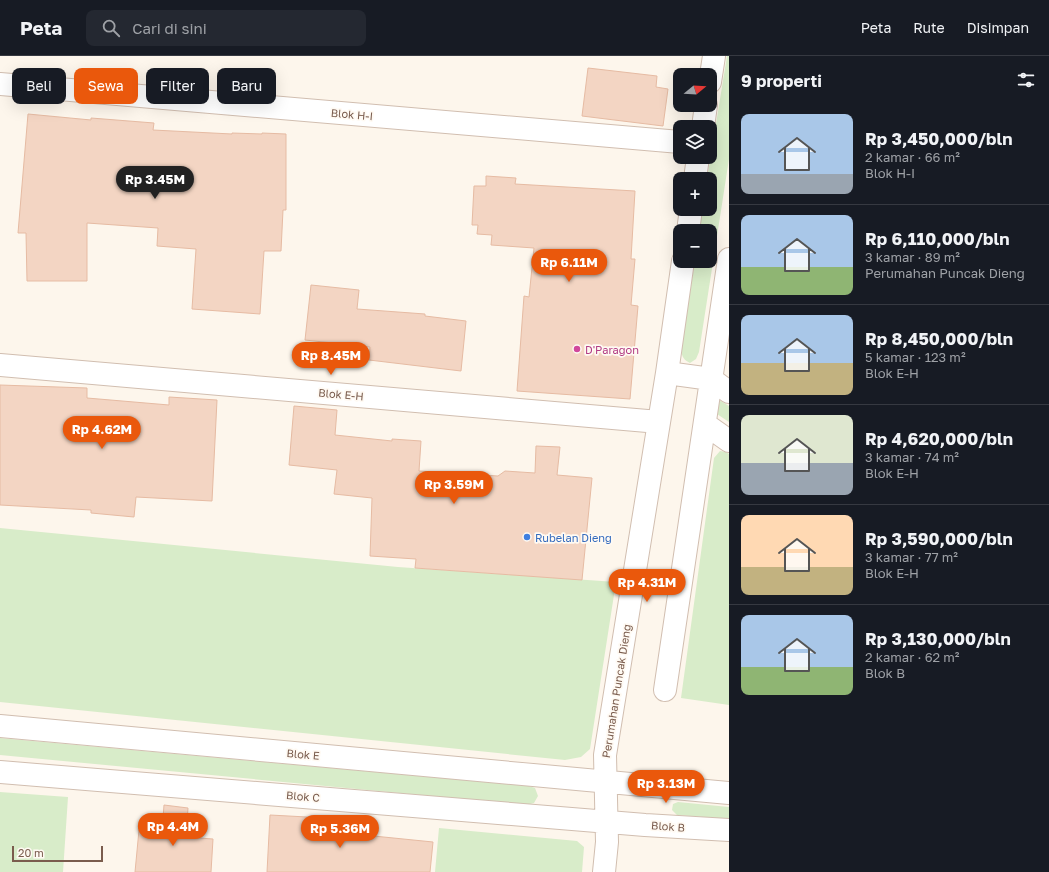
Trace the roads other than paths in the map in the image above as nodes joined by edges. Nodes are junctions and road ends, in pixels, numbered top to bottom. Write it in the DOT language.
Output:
graph roads {
  1 [pos="714,56"];
  2 [pos="712,68"];
  3 [pos="0,84"];
  4 [pos="673,141"];
  5 [pos="729,259"];
  6 [pos="682,268"];
  7 [pos="0,365"];
  8 [pos="667,373"];
  9 [pos="711,379"];
  10 [pos="729,392"];
  11 [pos="659,422"];
  12 [pos="705,424"];
  13 [pos="729,441"];
  14 [pos="665,690"];
  15 [pos="0,726"];
  16 [pos="0,772"];
  17 [pos="606,782"];
  18 [pos="729,793"];
  19 [pos="607,821"];
  20 [pos="729,830"];
  21 [pos="604,872"];
  1 -- 2 [label="street"];
  3 -- 4 [label="street, Blok H-I"];
  5 -- 9 [label="street"];
  6 -- 8 [label="street, Perumahan Puncak Dieng"];
  7 -- 11 [label="street, Blok E-H"];
  8 -- 9 [label="street"];
  8 -- 11 [label="street, Perumahan Puncak Dieng"];
  9 -- 10 [label="street"];
  9 -- 12 [label="street"];
  11 -- 17 [label="street, Perumahan Puncak Dieng"];
  12 -- 13 [label="street"];
  12 -- 14 [label="street"];
  15 -- 17 [label="street, Blok E"];
  16 -- 19 [label="street, Blok C"];
  17 -- 18 [label="street, Blok E"];
  17 -- 19 [label="street, Perumahan Puncak Dieng"];
  19 -- 20 [label="street, Blok B"];
  19 -- 21 [label="street, Perumahan Puncak Dieng"];
}
